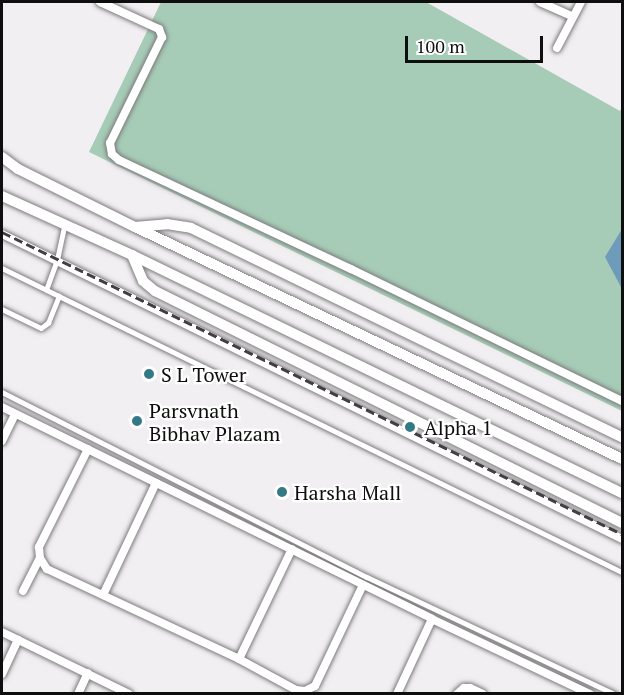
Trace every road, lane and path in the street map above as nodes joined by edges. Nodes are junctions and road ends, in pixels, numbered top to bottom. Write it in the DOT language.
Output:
graph roads {
  1 [pos="100,2"];
  2 [pos="540,2"];
  3 [pos="581,2"];
  4 [pos="573,17"];
  5 [pos="557,48"];
  6 [pos="2,157"];
  7 [pos="2,196"];
  8 [pos="65,224"];
  9 [pos="135,227"];
  10 [pos="2,234"];
  11 [pos="132,255"];
  12 [pos="57,260"];
  13 [pos="2,268"];
  14 [pos="46,290"];
  15 [pos="59,296"];
  16 [pos="2,309"];
  17 [pos="2,392"];
  18 [pos="622,401"];
  19 [pos="2,407"];
  20 [pos="15,414"];
  21 [pos="622,437"];
  22 [pos="2,441"];
  23 [pos="88,449"];
  24 [pos="622,459"];
  25 [pos="156,483"];
  26 [pos="622,493"];
  27 [pos="622,523"];
  28 [pos="622,539"];
  29 [pos="292,549"];
  30 [pos="40,558"];
  31 [pos="622,572"];
  32 [pos="363,585"];
  33 [pos="23,591"];
  34 [pos="103,595"];
  35 [pos="432,619"];
  36 [pos="2,632"];
  37 [pos="18,640"];
  38 [pos="239,659"];
  39 [pos="88,673"];
  40 [pos="2,674"];
  41 [pos="78,693"];
  42 [pos="129,693"];
  43 [pos="397,693"];
  44 [pos="458,693"];
  45 [pos="483,693"];
  46 [pos="590,693"];
  47 [pos="615,693"];
  1 -- 18 [label="street"];
  2 -- 4 [label="street"];
  3 -- 4 [label="street"];
  4 -- 5 [label="street"];
  6 -- 9 [label="street"];
  7 -- 8 [label="street"];
  8 -- 11 [label="street"];
  8 -- 12 [label="lane"];
  9 -- 21 [label="street"];
  9 -- 24 [label="street"];
  10 -- 12 [label="street"];
  11 -- 26 [label="street"];
  11 -- 27 [label="street"];
  12 -- 14 [label="lane"];
  12 -- 28 [label="street"];
  13 -- 14 [label="lane"];
  14 -- 15 [label="lane"];
  15 -- 16 [label="lane"];
  15 -- 31 [label="lane"];
  17 -- 47 [label="lane"];
  19 -- 20 [label="street"];
  20 -- 22 [label="street"];
  20 -- 23 [label="street"];
  23 -- 25 [label="street"];
  23 -- 30 [label="street"];
  25 -- 29 [label="street"];
  25 -- 34 [label="street"];
  29 -- 32 [label="street"];
  29 -- 38 [label="street"];
  30 -- 33 [label="street"];
  30 -- 34 [label="street"];
  32 -- 35 [label="street"];
  32 -- 38 [label="street"];
  34 -- 38 [label="street"];
  35 -- 43 [label="street"];
  35 -- 46 [label="street"];
  36 -- 37 [label="street"];
  37 -- 39 [label="street"];
  37 -- 40 [label="street"];
  39 -- 41 [label="street"];
  39 -- 42 [label="street"];
  44 -- 45 [label="street"];
}
